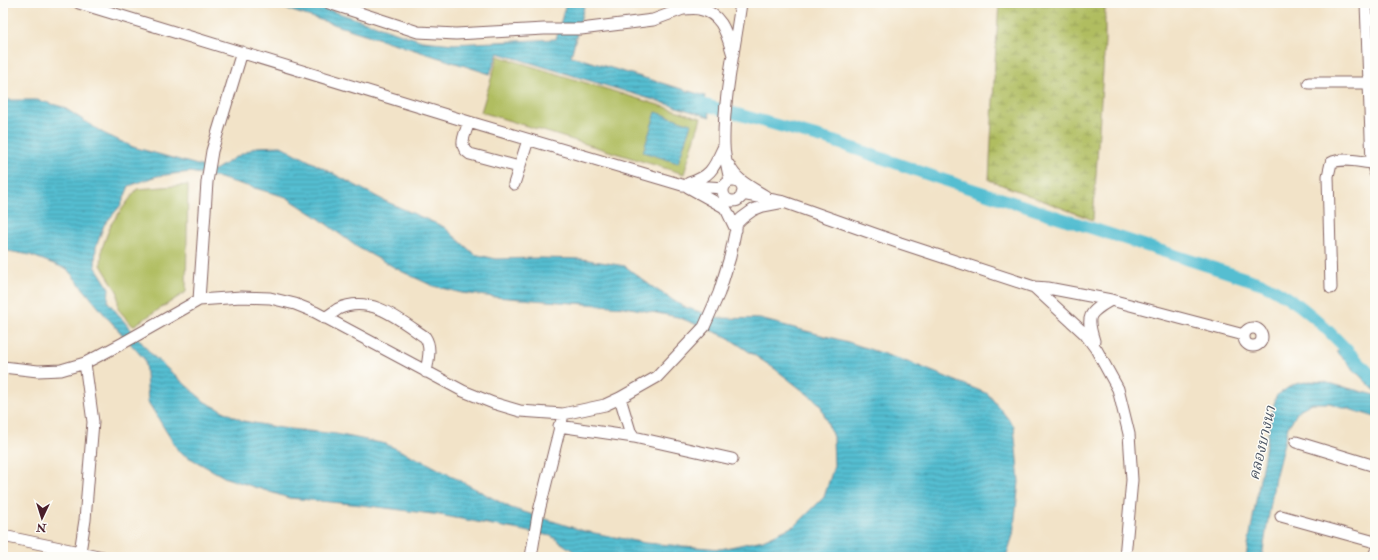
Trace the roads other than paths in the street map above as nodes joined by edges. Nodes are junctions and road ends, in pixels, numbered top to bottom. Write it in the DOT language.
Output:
graph roads {
  1 [pos="79,3"];
  2 [pos="329,3"];
  3 [pos="742,3"];
  4 [pos="1366,3"];
  5 [pos="687,6"];
  6 [pos="1371,28"];
  7 [pos="242,52"];
  8 [pos="733,58"];
  9 [pos="1309,83"];
  10 [pos="1370,83"];
  11 [pos="469,122"];
  12 [pos="528,140"];
  13 [pos="725,149"];
  14 [pos="519,167"];
  15 [pos="1373,168"];
  16 [pos="514,184"];
  17 [pos="684,185"];
  18 [pos="726,185"];
  19 [pos="740,198"];
  20 [pos="770,200"];
  21 [pos="784,202"];
  22 [pos="737,226"];
  23 [pos="1034,287"];
  24 [pos="1331,288"];
  25 [pos="199,300"];
  26 [pos="1111,300"];
  27 [pos="325,318"];
  28 [pos="1244,335"];
  29 [pos="1096,349"];
  30 [pos="85,363"];
  31 [pos="3,367"];
  32 [pos="426,372"];
  33 [pos="620,398"];
  34 [pos="563,414"];
  35 [pos="559,426"];
  36 [pos="634,437"];
  37 [pos="1296,442"];
  38 [pos="732,459"];
  39 [pos="1375,466"];
  40 [pos="1281,516"];
  41 [pos="3,536"];
  42 [pos="1375,542"];
  43 [pos="80,552"];
  44 [pos="1375,553"];
  45 [pos="103,557"];
  46 [pos="531,557"];
  47 [pos="1125,557"];
  48 [pos="1374,557"];
  1 -- 7 [label="street"];
  2 -- 5 [label="street"];
  3 -- 8 [label="street"];
  4 -- 6 [label="street"];
  5 -- 8 [label="street"];
  6 -- 10 [label="street"];
  7 -- 11 [label="street"];
  7 -- 25 [label="street"];
  8 -- 13 [label="street"];
  9 -- 10 [label="street"];
  10 -- 15 [label="street"];
  11 -- 12 [label="street"];
  11 -- 14 [label="street"];
  12 -- 14 [label="street"];
  12 -- 17 [label="street"];
  13 -- 17 [label="street"];
  13 -- 18 [label="street"];
  13 -- 20 [label="street"];
  14 -- 16 [label="street"];
  15 -- 24 [label="street"];
  17 -- 18 [label="street"];
  17 -- 22 [label="street"];
  18 -- 19 [label="street"];
  18 -- 19 [label="street"];
  19 -- 20 [label="street"];
  19 -- 22 [label="street"];
  20 -- 21 [label="street"];
  21 -- 22 [label="street"];
  21 -- 23 [label="street"];
  22 -- 33 [label="street"];
  23 -- 26 [label="street"];
  23 -- 29 [label="street"];
  25 -- 27 [label="street"];
  25 -- 30 [label="street"];
  26 -- 28 [label="street"];
  26 -- 29 [label="street"];
  27 -- 32 [label="street"];
  27 -- 32 [label="street"];
  29 -- 47 [label="street"];
  30 -- 31 [label="street"];
  30 -- 43 [label="street"];
  32 -- 34 [label="street"];
  33 -- 34 [label="street"];
  33 -- 36 [label="street"];
  34 -- 35 [label="street"];
  35 -- 36 [label="street"];
  35 -- 46 [label="street"];
  36 -- 38 [label="street"];
  37 -- 39 [label="street"];
  40 -- 42 [label="street"];
  41 -- 43 [label="street"];
  43 -- 45 [label="street"];
  44 -- 48 [label="street"];
}
